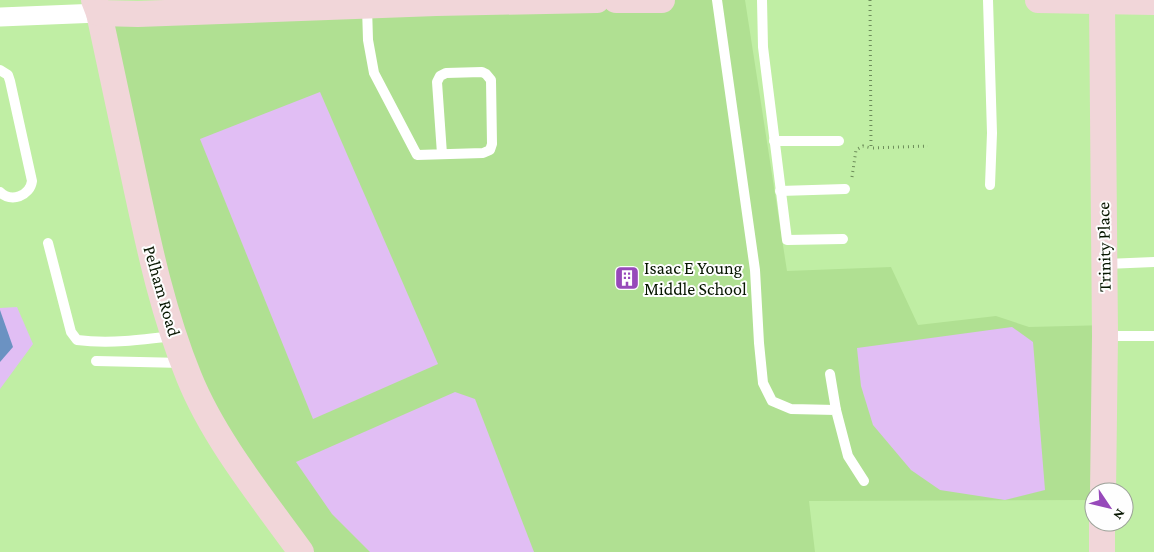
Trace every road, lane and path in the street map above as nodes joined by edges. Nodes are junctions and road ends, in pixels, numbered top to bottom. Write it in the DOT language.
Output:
graph roads {
  1 [pos="597,0"];
  2 [pos="616,0"];
  3 [pos="649,0"];
  4 [pos="662,0"];
  5 [pos="717,0"];
  6 [pos="762,0"];
  7 [pos="870,0"];
  8 [pos="988,0"];
  9 [pos="1038,0"];
  10 [pos="1102,2"];
  11 [pos="1154,2"];
  12 [pos="318,4"];
  13 [pos="367,6"];
  14 [pos="97,7"];
  15 [pos="0,17"];
  16 [pos="0,70"];
  17 [pos="774,141"];
  18 [pos="839,141"];
  19 [pos="928,146"];
  20 [pos="871,148"];
  21 [pos="442,154"];
  22 [pos="990,185"];
  23 [pos="845,189"];
  24 [pos="780,191"];
  25 [pos="0,192"];
  26 [pos="843,239"];
  27 [pos="48,243"];
  28 [pos="1154,262"];
  29 [pos="1105,264"];
  30 [pos="174,336"];
  31 [pos="1105,336"];
  32 [pos="1154,336"];
  33 [pos="96,361"];
  34 [pos="184,363"];
  35 [pos="830,374"];
  36 [pos="836,410"];
  37 [pos="864,481"];
  38 [pos="1103,482"];
  39 [pos="1102,532"];
  40 [pos="301,552"];
  41 [pos="1102,552"];
  1 -- 13 [label="street"];
  2 -- 3 [label="street"];
  3 -- 4 [label="street"];
  5 -- 36 [label="lane"];
  6 -- 17 [label="lane"];
  7 -- 20 [label="path"];
  8 -- 22 [label="lane"];
  9 -- 10 [label="street"];
  10 -- 11 [label="street"];
  10 -- 29 [label="street, Trinity Place"];
  12 -- 13 [label="street"];
  12 -- 14 [label="street"];
  13 -- 21 [label="lane"];
  14 -- 15 [label="street"];
  14 -- 30 [label="street, Pelham Road"];
  16 -- 25 [label="lane"];
  17 -- 18 [label="lane"];
  17 -- 24 [label="lane"];
  19 -- 20 [label="path"];
  20 -- 23 [label="path"];
  21 -- 21 [label="lane"];
  23 -- 24 [label="lane"];
  24 -- 26 [label="lane"];
  27 -- 30 [label="lane"];
  28 -- 29 [label="lane"];
  29 -- 31 [label="street, Trinity Place"];
  30 -- 34 [label="street, Pelham Road"];
  31 -- 32 [label="lane"];
  31 -- 38 [label="street, Trinity Place"];
  33 -- 34 [label="lane"];
  34 -- 40 [label="street, Pelham Road"];
  35 -- 36 [label="lane"];
  36 -- 37 [label="lane"];
  39 -- 41 [label="street"];
}
